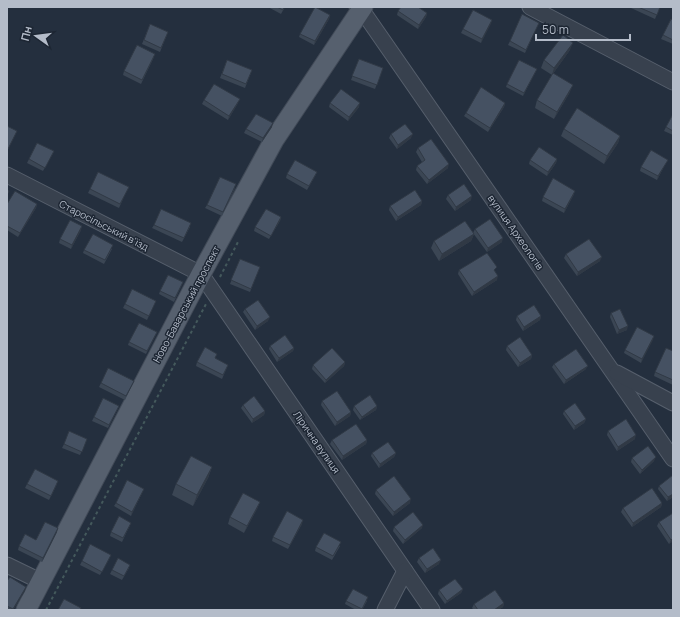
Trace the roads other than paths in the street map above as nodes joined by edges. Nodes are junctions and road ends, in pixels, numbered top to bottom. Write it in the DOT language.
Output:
graph roads {
  1 [pos="530,7"];
  2 [pos="360,8"];
  3 [pos="673,82"];
  4 [pos="7,175"];
  5 [pos="201,274"];
  6 [pos="614,372"];
  7 [pos="673,403"];
  8 [pos="673,459"];
  9 [pos="7,564"];
  10 [pos="406,571"];
  11 [pos="40,581"];
  12 [pos="26,610"];
  13 [pos="384,610"];
  14 [pos="432,610"];
  1 -- 3 [label="street"];
  2 -- 5 [label="main road, Ново-Баварський проспект"];
  2 -- 6 [label="street, вулиця Археологів"];
  4 -- 5 [label="street, Старосільський в'їзд"];
  5 -- 10 [label="street, Лірична вулиця"];
  5 -- 11 [label="main road, Ново-Баварський проспект"];
  6 -- 7 [label="street"];
  6 -- 8 [label="street, вулиця Археологів"];
  9 -- 11 [label="street"];
  10 -- 13 [label="street"];
  10 -- 14 [label="street, Лірична вулиця"];
  11 -- 12 [label="main road, Ново-Баварський проспект"];
}
